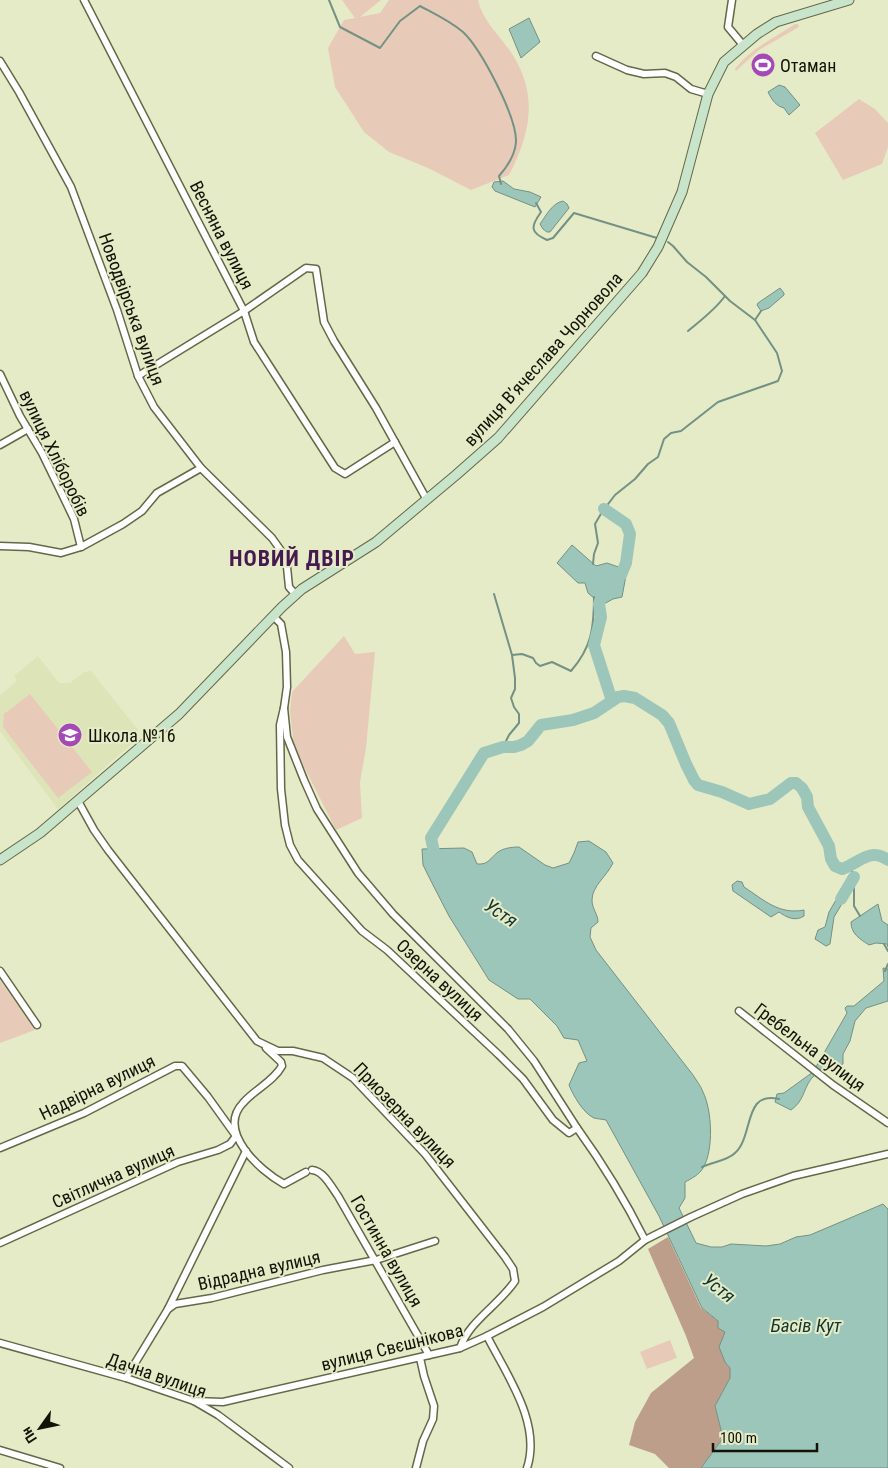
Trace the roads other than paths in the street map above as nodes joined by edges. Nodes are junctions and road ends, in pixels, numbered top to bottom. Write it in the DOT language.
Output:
graph roads {
  1 [pos="84,0"];
  2 [pos="732,0"];
  3 [pos="849,0"];
  4 [pos="743,45"];
  5 [pos="596,56"];
  6 [pos="0,61"];
  7 [pos="708,94"];
  8 [pos="244,310"];
  9 [pos="0,374"];
  10 [pos="138,376"];
  11 [pos="28,429"];
  12 [pos="394,442"];
  13 [pos="0,445"];
  14 [pos="201,468"];
  15 [pos="427,500"];
  16 [pos="0,546"];
  17 [pos="81,546"];
  18 [pos="296,595"];
  19 [pos="274,616"];
  20 [pos="284,708"];
  21 [pos="78,801"];
  22 [pos="0,860"];
  23 [pos="0,971"];
  24 [pos="739,1011"];
  25 [pos="37,1025"];
  26 [pos="257,1041"];
  27 [pos="888,1123"];
  28 [pos="577,1128"];
  29 [pos="236,1136"];
  30 [pos="0,1148"];
  31 [pos="246,1151"];
  32 [pos="888,1154"];
  33 [pos="645,1240"];
  34 [pos="435,1242"];
  35 [pos="0,1243"];
  36 [pos="376,1260"];
  37 [pos="168,1309"];
  38 [pos="487,1336"];
  39 [pos="0,1343"];
  40 [pos="460,1348"];
  41 [pos="429,1355"];
  42 [pos="420,1358"];
  43 [pos="126,1378"];
  44 [pos="194,1400"];
  45 [pos="0,1450"];
  46 [pos="60,1468"];
  47 [pos="288,1468"];
  48 [pos="416,1468"];
  49 [pos="527,1468"];
  1 -- 8 [label="street, Весняна вулиця"];
  2 -- 4 [label="street"];
  3 -- 4 [label="main road, вулиця Вʼячеслава Чорновола"];
  4 -- 7 [label="main road, вулиця Вʼячеслава Чорновола"];
  5 -- 7 [label="street"];
  6 -- 10 [label="street, Новодвірська вулиця"];
  7 -- 15 [label="main road, вулиця Вʼячеслава Чорновола"];
  8 -- 10 [label="street"];
  8 -- 12 [label="street"];
  8 -- 12 [label="street, Весняна вулиця"];
  9 -- 11 [label="street, вулиця Хліборобів"];
  10 -- 14 [label="street, Новодвірська вулиця"];
  11 -- 13 [label="street"];
  11 -- 17 [label="street, вулиця Хліборобів"];
  12 -- 15 [label="street, Весняна вулиця"];
  14 -- 17 [label="street"];
  14 -- 18 [label="street, Новодвірська вулиця"];
  15 -- 18 [label="main road, вулиця Вʼячеслава Чорновола"];
  16 -- 17 [label="street"];
  18 -- 19 [label="main road, вулиця Вʼячеслава Чорновола"];
  19 -- 20 [label="street"];
  19 -- 21 [label="main road, вулиця Вʼячеслава Чорновола"];
  20 -- 28 [label="street"];
  20 -- 28 [label="street, Озерна вулиця"];
  21 -- 22 [label="main road, вулиця Вʼячеслава Чорновола"];
  21 -- 26 [label="street, Приозерна вулиця"];
  23 -- 25 [label="street"];
  24 -- 27 [label="street, Гребельна вулиця"];
  26 -- 29 [label="street"];
  26 -- 40 [label="street, Приозерна вулиця"];
  28 -- 33 [label="street"];
  29 -- 30 [label="street, Надвірна вулиця"];
  29 -- 31 [label="street, Гостинна вулиця"];
  29 -- 35 [label="street, Світлична вулиця"];
  31 -- 36 [label="street, Гостинна вулиця"];
  31 -- 37 [label="street"];
  32 -- 33 [label="street, вулиця Свєшнікова"];
  33 -- 38 [label="street, вулиця Свєшнікова"];
  34 -- 36 [label="street, Відрадна вулиця"];
  36 -- 37 [label="street, Відрадна вулиця"];
  36 -- 41 [label="street, Гостинна вулиця"];
  37 -- 43 [label="street"];
  38 -- 40 [label="street, вулиця Свєшнікова"];
  38 -- 49 [label="street"];
  39 -- 43 [label="street, Дачна вулиця"];
  40 -- 41 [label="street, вулиця Свєшнікова"];
  41 -- 42 [label="street, вулиця Свєшнікова"];
  42 -- 44 [label="street, вулиця Свєшнікова"];
  42 -- 48 [label="street"];
  43 -- 44 [label="street, Дачна вулиця"];
  44 -- 47 [label="street, Дачна вулиця"];
  45 -- 46 [label="street"];
}
